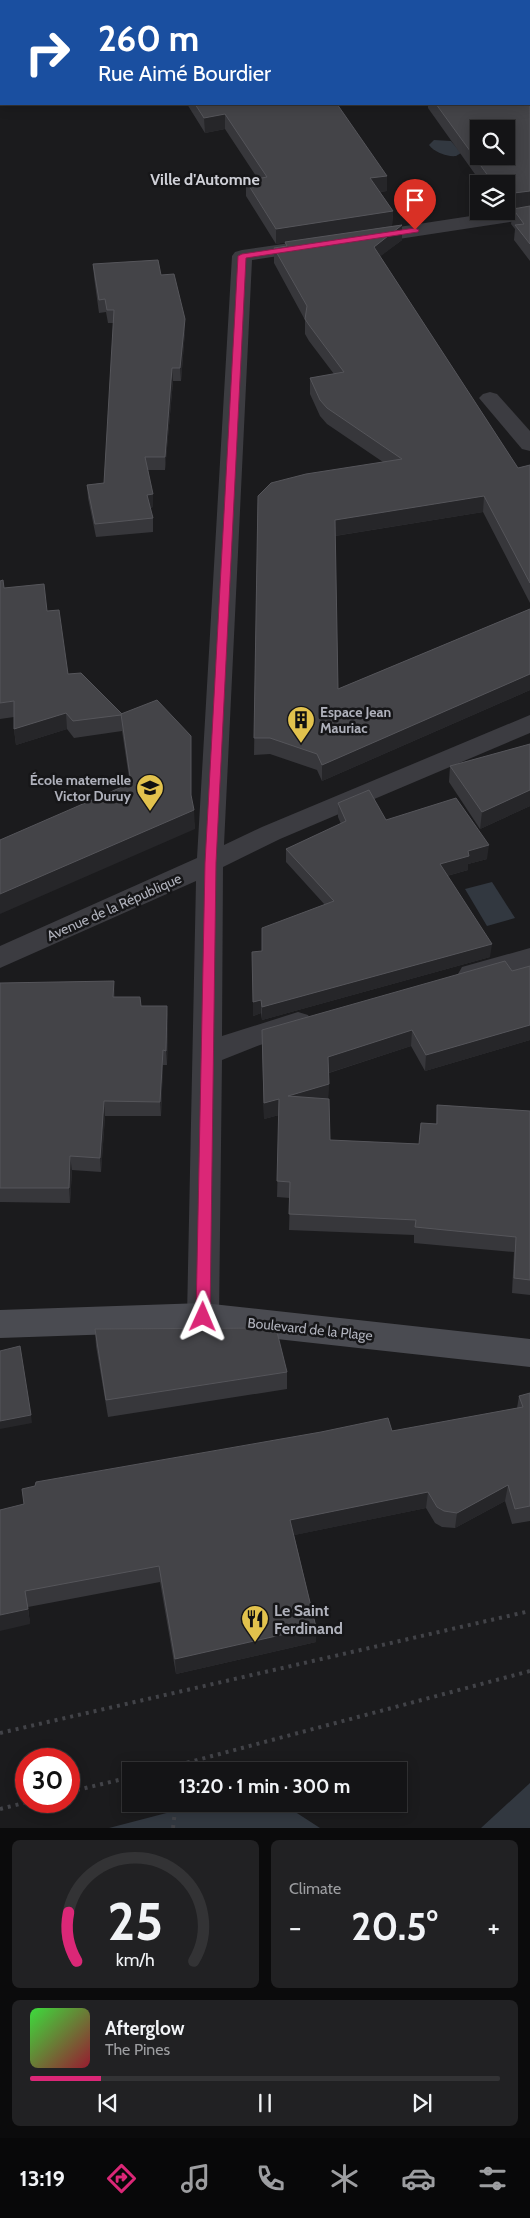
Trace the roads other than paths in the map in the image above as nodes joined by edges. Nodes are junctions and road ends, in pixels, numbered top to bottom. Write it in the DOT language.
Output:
graph roads {
  1 [pos="530,213"];
  2 [pos="348,240"];
  3 [pos="329,243"];
  4 [pos="490,398"];
  5 [pos="529,442"];
  6 [pos="530,723"];
  7 [pos="210,863"];
  8 [pos="0,958"];
  9 [pos="530,958"];
  10 [pos="444,982"];
  11 [pos="319,1017"];
  12 [pos="207,1054"];
  13 [pos="203,1317"];
  14 [pos="0,1324"];
  15 [pos="530,1353"];
  1 -- 2 [label="street"];
  3 -- 7 [label="street"];
  4 -- 5 [label="street"];
  6 -- 7 [label="street, Avenue de la République"];
  7 -- 8 [label="street, Avenue de la République"];
  7 -- 12 [label="street"];
  9 -- 10 [label="street"];
  11 -- 12 [label="street"];
  12 -- 13 [label="street"];
  13 -- 14 [label="main road, Boulevard de la Plage"];
  13 -- 15 [label="main road, Boulevard de la Plage"];
}
